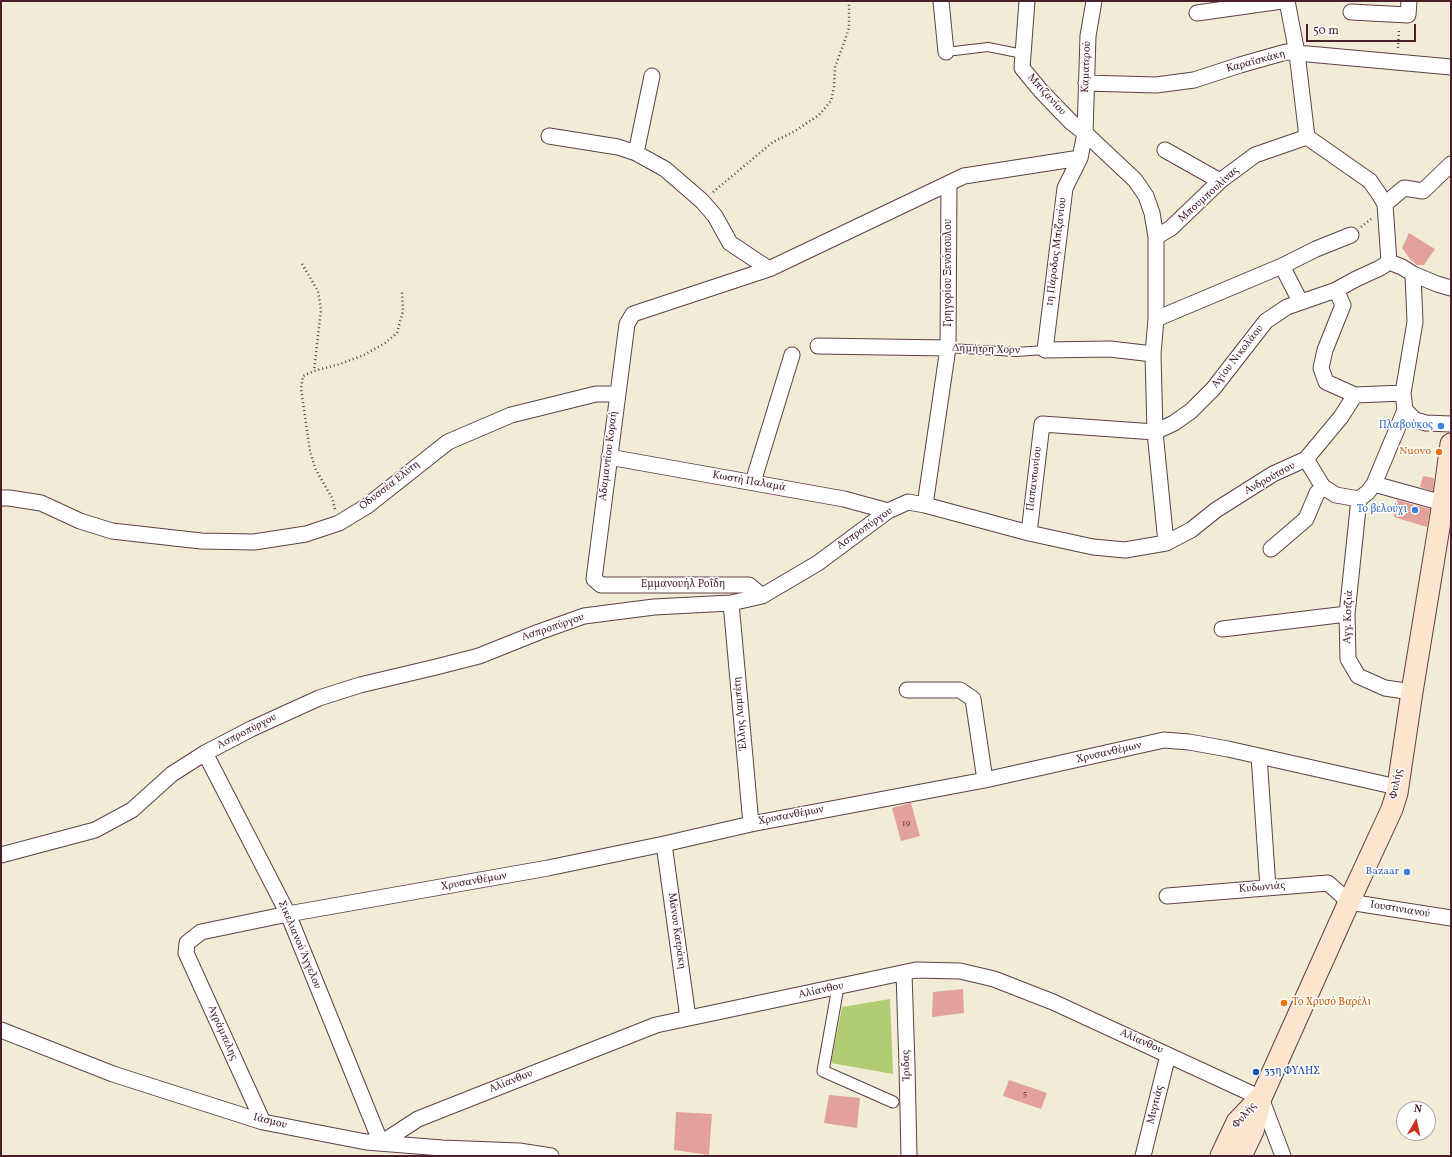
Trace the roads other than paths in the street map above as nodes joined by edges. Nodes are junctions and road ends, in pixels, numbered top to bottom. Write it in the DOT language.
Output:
graph roads {
  1 [pos="941,1"];
  2 [pos="1027,1"];
  3 [pos="1094,1"];
  4 [pos="1282,1"];
  5 [pos="1287,1"];
  6 [pos="1409,1"];
  7 [pos="1351,12"];
  8 [pos="1197,13"];
  9 [pos="946,52"];
  10 [pos="1297,53"];
  11 [pos="1023,54"];
  12 [pos="1451,67"];
  13 [pos="652,76"];
  14 [pos="1086,83"];
  15 [pos="1085,133"];
  16 [pos="549,136"];
  17 [pos="1307,137"];
  18 [pos="1165,150"];
  19 [pos="636,153"];
  20 [pos="1080,158"];
  21 [pos="1451,164"];
  22 [pos="1220,181"];
  23 [pos="949,183"];
  24 [pos="1383,202"];
  25 [pos="1351,235"];
  26 [pos="1156,237"];
  27 [pos="1389,262"];
  28 [pos="1282,266"];
  29 [pos="769,269"];
  30 [pos="1413,274"];
  31 [pos="1451,288"];
  32 [pos="1336,290"];
  33 [pos="1300,301"];
  34 [pos="1156,319"];
  35 [pos="818,346"];
  36 [pos="948,348"];
  37 [pos="1045,350"];
  38 [pos="1154,354"];
  39 [pos="792,355"];
  40 [pos="1404,393"];
  41 [pos="617,394"];
  42 [pos="1355,395"];
  43 [pos="1404,410"];
  44 [pos="1042,424"];
  45 [pos="1451,424"];
  46 [pos="1155,432"];
  47 [pos="1451,444"];
  48 [pos="609,457"];
  49 [pos="1306,460"];
  50 [pos="753,482"];
  51 [pos="1374,484"];
  52 [pos="1323,487"];
  53 [pos="1,498"];
  54 [pos="1359,499"];
  55 [pos="1447,503"];
  56 [pos="925,505"];
  57 [pos="888,511"];
  58 [pos="1029,533"];
  59 [pos="1166,543"];
  60 [pos="1270,548"];
  61 [pos="601,585"];
  62 [pos="762,596"];
  63 [pos="731,603"];
  64 [pos="1347,614"];
  65 [pos="1222,629"];
  66 [pos="907,690"];
  67 [pos="1412,692"];
  68 [pos="205,754"];
  69 [pos="1259,756"];
  70 [pos="984,780"];
  71 [pos="1397,787"];
  72 [pos="751,824"];
  73 [pos="664,844"];
  74 [pos="1,854"];
  75 [pos="1268,888"];
  76 [pos="1167,896"];
  77 [pos="1349,902"];
  78 [pos="288,914"];
  79 [pos="1451,918"];
  80 [pos="187,943"];
  81 [pos="904,973"];
  82 [pos="838,987"];
  83 [pos="688,1018"];
  84 [pos="1,1030"];
  85 [pos="1168,1055"];
  86 [pos="1261,1098"];
  87 [pos="893,1102"];
  88 [pos="263,1122"];
  89 [pos="379,1150"];
  90 [pos="551,1156"];
  91 [pos="909,1156"];
  92 [pos="1143,1156"];
  93 [pos="1221,1156"];
  94 [pos="1241,1156"];
  95 [pos="1283,1156"];
  1 -- 9 [label="street"];
  2 -- 11 [label="street, Μπιζανίου"];
  3 -- 14 [label="street, Καματερού"];
  4 -- 8 [label="street"];
  5 -- 10 [label="street"];
  6 -- 7 [label="street"];
  9 -- 11 [label="lane"];
  10 -- 12 [label="street, Καραϊσκάκη"];
  10 -- 14 [label="street, Καραϊσκάκη"];
  10 -- 17 [label="street"];
  11 -- 15 [label="street, Μπιζανίου"];
  13 -- 19 [label="street"];
  14 -- 15 [label="street, Καματερού"];
  15 -- 20 [label="street, Καματερού"];
  15 -- 26 [label="street, Μπιζανίου"];
  16 -- 19 [label="street"];
  17 -- 22 [label="street, Μπουμπουλίνας"];
  17 -- 24 [label="street"];
  18 -- 22 [label="street"];
  19 -- 29 [label="street"];
  20 -- 23 [label="street"];
  20 -- 37 [label="street, 1η Πάροδος Μπιζανίου"];
  21 -- 24 [label="street"];
  22 -- 26 [label="street, Μπουμπουλίνας"];
  23 -- 29 [label="street"];
  23 -- 36 [label="street, Γρηγορίου Ξενόπουλου"];
  24 -- 27 [label="street"];
  25 -- 28 [label="street"];
  26 -- 34 [label="street, Μπιζανίου"];
  27 -- 30 [label="street"];
  27 -- 32 [label="street, Αγίου Νικολάου"];
  28 -- 33 [label="street"];
  28 -- 34 [label="street"];
  29 -- 41 [label="street, Αδαμαντίου Κοραή"];
  30 -- 31 [label="street"];
  30 -- 40 [label="street"];
  32 -- 33 [label="street, Αγίου Νικολάου"];
  32 -- 42 [label="street"];
  33 -- 46 [label="street, Αγίου Νικολάου"];
  34 -- 38 [label="street, Μπιζανίου"];
  35 -- 36 [label="street, Δημήτρη Χορν"];
  36 -- 37 [label="lane, Δημήτρη Χορν"];
  36 -- 56 [label="street, Γρηγορίου Ξενόπουλου"];
  37 -- 38 [label="street, Δημήτρη Χορν"];
  38 -- 46 [label="street, Μπιζανίου"];
  39 -- 50 [label="street"];
  40 -- 42 [label="street"];
  40 -- 43 [label="street"];
  41 -- 48 [label="street, Αδαμαντίου Κοραή"];
  41 -- 53 [label="street, Οδυσσέα Ελύτη"];
  42 -- 49 [label="street, Ανδρούτσου"];
  43 -- 45 [label="street"];
  43 -- 51 [label="street"];
  44 -- 46 [label="street, Αγίου Νικολάου"];
  44 -- 58 [label="street, Παπαντωνίου"];
  46 -- 59 [label="street, Μπιζανίου"];
  47 -- 55 [label="main road, Φυλής"];
  48 -- 50 [label="street, Κωστή Παλαμά"];
  48 -- 61 [label="street, Αδαμαντίου Κοραή"];
  49 -- 52 [label="street"];
  49 -- 59 [label="street, Ανδρούτσου"];
  50 -- 57 [label="street, Κωστή Παλαμά"];
  51 -- 54 [label="street"];
  51 -- 55 [label="street"];
  52 -- 54 [label="street"];
  52 -- 60 [label="street"];
  54 -- 64 [label="street, Αγγ. Κοτζιά"];
  55 -- 67 [label="main road, Φυλής"];
  56 -- 57 [label="street, Ασπροπύργου"];
  56 -- 58 [label="street, Ασπροπύργου"];
  57 -- 62 [label="street, Ασπροπύργου"];
  58 -- 59 [label="street, Ασπροπύργου"];
  61 -- 62 [label="street, Εμμανουήλ Ροΐδη"];
  62 -- 63 [label="street, Ασπροπύργου"];
  63 -- 68 [label="street, Ασπροπύργου"];
  63 -- 72 [label="street, Έλλης Λαμπέτη"];
  64 -- 65 [label="street"];
  64 -- 67 [label="street, Αγγ. Κοτζιά"];
  66 -- 70 [label="street"];
  67 -- 71 [label="main road, Φυλής"];
  68 -- 74 [label="street, Ασπροπύργου"];
  68 -- 78 [label="street, Σικελιανού Άγγελου"];
  69 -- 70 [label="street, Χρυσανθέμων"];
  69 -- 71 [label="street, Χρυσανθέμων"];
  69 -- 75 [label="street"];
  70 -- 72 [label="street, Χρυσανθέμων"];
  71 -- 77 [label="main road, Φυλής"];
  72 -- 73 [label="street, Χρυσανθέμων"];
  73 -- 78 [label="street, Χρυσανθέμων"];
  73 -- 83 [label="street, Μάνου Κατράκη"];
  75 -- 76 [label="street, Κυδωνιάς"];
  75 -- 77 [label="street, Κυδωνιάς"];
  77 -- 79 [label="street, Ιουστινιανού"];
  77 -- 86 [label="main road, Φυλής"];
  78 -- 80 [label="street, Χρυσανθέμων"];
  78 -- 89 [label="street, Σικελιανού Άγγελου"];
  80 -- 88 [label="street, Αγράμπελης"];
  81 -- 82 [label="street, Αλίανθου"];
  81 -- 85 [label="street, Αλίανθου"];
  81 -- 91 [label="street, Ίριδας"];
  82 -- 83 [label="street, Αλίανθου"];
  82 -- 87 [label="street"];
  83 -- 89 [label="street, Αλίανθου"];
  84 -- 88 [label="street, Ιάσμου"];
  85 -- 86 [label="street, Αλίανθου"];
  85 -- 92 [label="street, Μυρτιάς"];
  86 -- 93 [label="main road, Φυλής"];
  86 -- 94 [label="main road, Φυλής"];
  86 -- 95 [label="street"];
  88 -- 89 [label="street, Ιάσμου"];
  89 -- 90 [label="street, Ιάσμου"];
}
